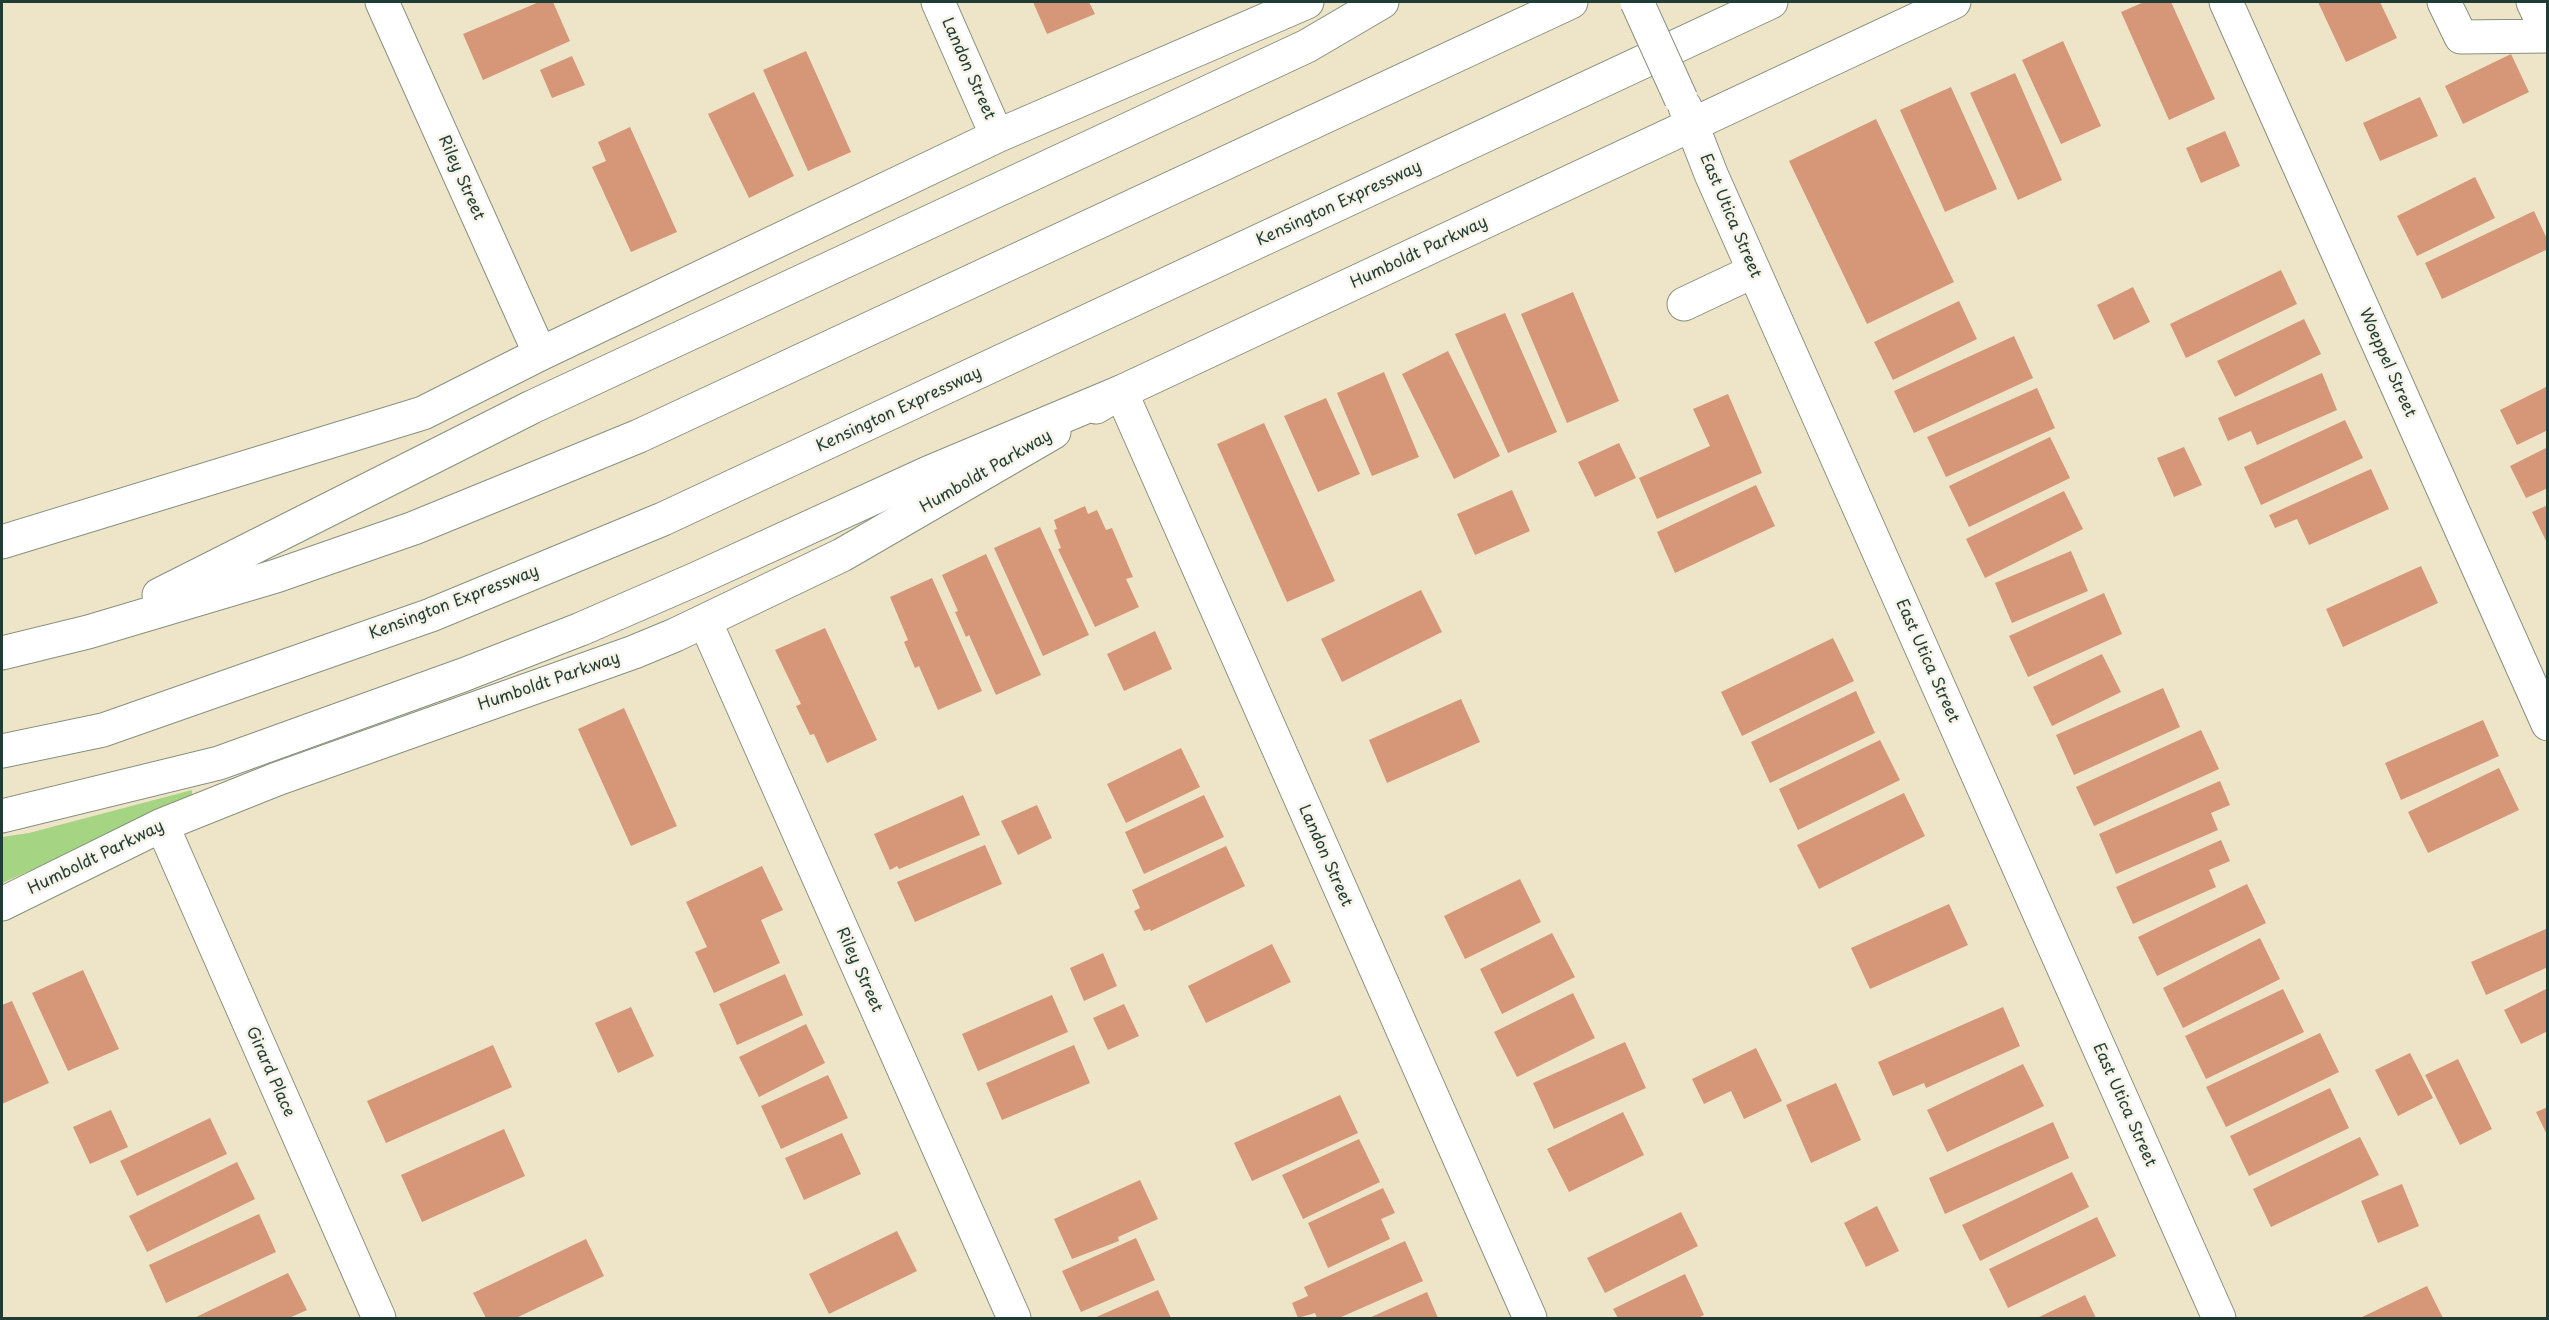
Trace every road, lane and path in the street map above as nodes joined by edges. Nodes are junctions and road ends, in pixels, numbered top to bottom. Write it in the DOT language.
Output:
graph roads {
  1 [pos="382,2"];
  2 [pos="939,2"];
  3 [pos="1307,2"];
  4 [pos="1382,2"];
  5 [pos="1571,2"];
  6 [pos="1637,2"];
  7 [pos="1771,2"];
  8 [pos="1954,2"];
  9 [pos="2226,2"];
  10 [pos="2444,2"];
  11 [pos="2533,2"];
  12 [pos="2547,35"];
  13 [pos="1687,112"];
  14 [pos="997,136"];
  15 [pos="1754,271"];
  16 [pos="1684,304"];
  17 [pos="540,354"];
  18 [pos="1121,392"];
  19 [pos="2,542"];
  20 [pos="705,621"];
  21 [pos="88,632"];
  22 [pos="2,653"];
  23 [pos="2547,724"];
  24 [pos="2,751"];
  25 [pos="2,816"];
  26 [pos="162,825"];
  27 [pos="2,904"];
  28 [pos="379,1318"];
  29 [pos="1014,1318"];
  30 [pos="1530,1318"];
  31 [pos="2219,1318"];
  1 -- 17 [label="main road, Riley Street"];
  2 -- 14 [label="main road, Landon Street"];
  3 -- 14 [label="main road"];
  4 -- 21 [label="main road"];
  5 -- 21 [label="main road"];
  6 -- 13 [label="main road, East Utica Street, bridge"];
  7 -- 24 [label="main road, Kensington Expressway"];
  8 -- 13 [label="main road, Humboldt Parkway"];
  9 -- 23 [label="main road, Woeppel Street"];
  10 -- 12 [label="main road"];
  11 -- 12 [label="main road"];
  13 -- 15 [label="main road, East Utica Street"];
  13 -- 18 [label="main road, Humboldt Parkway"];
  14 -- 17 [label="main road"];
  15 -- 16 [label="main road"];
  15 -- 31 [label="main road, East Utica Street"];
  17 -- 19 [label="main road"];
  18 -- 20 [label="main road, Humboldt Parkway"];
  18 -- 25 [label="main road"];
  18 -- 30 [label="main road, Landon Street"];
  20 -- 26 [label="main road, Humboldt Parkway"];
  20 -- 29 [label="main road, Riley Street"];
  21 -- 22 [label="main road"];
  26 -- 27 [label="main road, Humboldt Parkway"];
  26 -- 28 [label="main road, Girard Place"];
}
